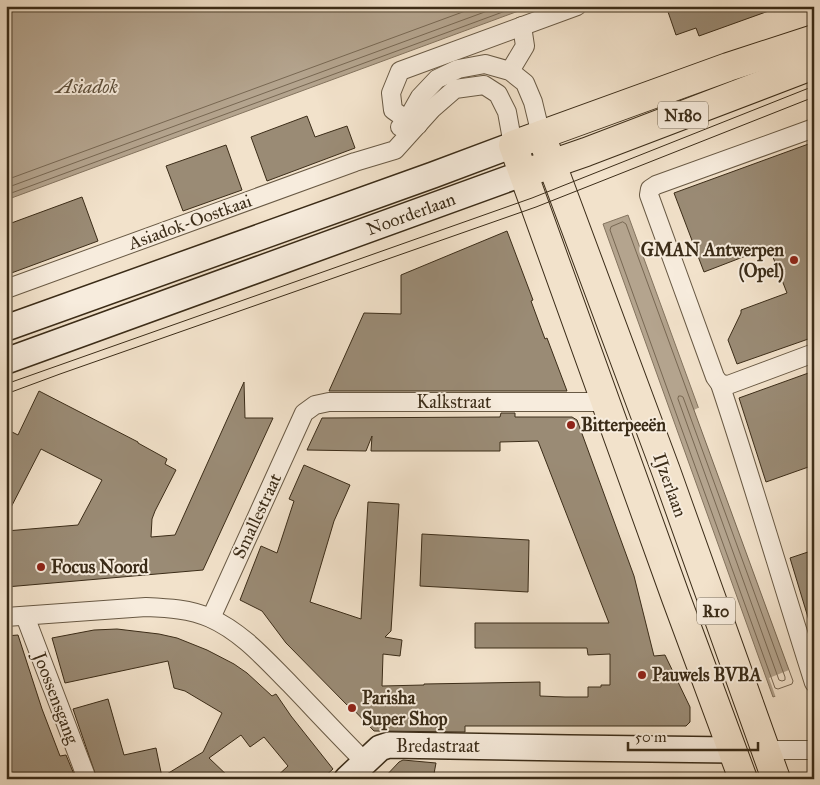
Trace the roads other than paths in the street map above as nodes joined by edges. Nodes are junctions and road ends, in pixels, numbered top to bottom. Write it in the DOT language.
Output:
graph roads {
  1 [pos="577,6"];
  2 [pos="522,26"];
  3 [pos="814,38"];
  4 [pos="814,65"];
  5 [pos="510,71"];
  6 [pos="412,122"];
  7 [pos="814,128"];
  8 [pos="541,135"];
  9 [pos="513,145"];
  10 [pos="552,164"];
  11 [pos="524,174"];
  12 [pos="6,289"];
  13 [pos="6,328"];
  14 [pos="814,353"];
  15 [pos="6,361"];
  16 [pos="720,384"];
  17 [pos="596,402"];
  18 [pos="304,413"];
  19 [pos="25,616"];
  20 [pos="6,617"];
  21 [pos="210,618"];
  22 [pos="814,683"];
  23 [pos="732,750"];
  24 [pos="766,750"];
  25 [pos="814,750"];
  26 [pos="356,770"];
  27 [pos="86,779"];
  28 [pos="743,779"];
  29 [pos="776,779"];
  1 -- 2 [label="street"];
  2 -- 5 [label="street"];
  2 -- 6 [label="street"];
  3 -- 8 [label="main road, Noorderlaan / N180"];
  4 -- 10 [label="main road, Noorderlaan / N180"];
  5 -- 6 [label="street, Asiadok-Oostkaai"];
  5 -- 8 [label="street, Asiadok-Oostkaai"];
  6 -- 9 [label="street, Asiadok-Oostkaai"];
  6 -- 12 [label="street, Asiadok-Oostkaai"];
  7 -- 16 [label="street"];
  8 -- 9 [label="main road, Noorderlaan"];
  8 -- 10 [label="main road, R10"];
  9 -- 11 [label="main road, R10"];
  9 -- 13 [label="main road, Noorderlaan"];
  10 -- 11 [label="main road, Noorderlaan"];
  10 -- 24 [label="main road, IJzerlaan / R10"];
  11 -- 15 [label="main road, Noorderlaan"];
  11 -- 17 [label="main road, IJzerlaan / R10"];
  14 -- 16 [label="street"];
  16 -- 22 [label="street"];
  17 -- 18 [label="street, Kalkstraat"];
  17 -- 23 [label="main road, IJzerlaan / R10"];
  18 -- 21 [label="street, Smallestraat"];
  19 -- 20 [label="street, Bredastraat"];
  19 -- 21 [label="street, Bredastraat"];
  19 -- 27 [label="street, Joossensgang"];
  21 -- 26 [label="street, Bredastraat"];
  23 -- 24 [label="main road, Bredastraat"];
  23 -- 26 [label="main road, Bredastraat"];
  23 -- 28 [label="main road, R10"];
  24 -- 25 [label="street, Bredastraat"];
  24 -- 29 [label="main road, R10"];
}
